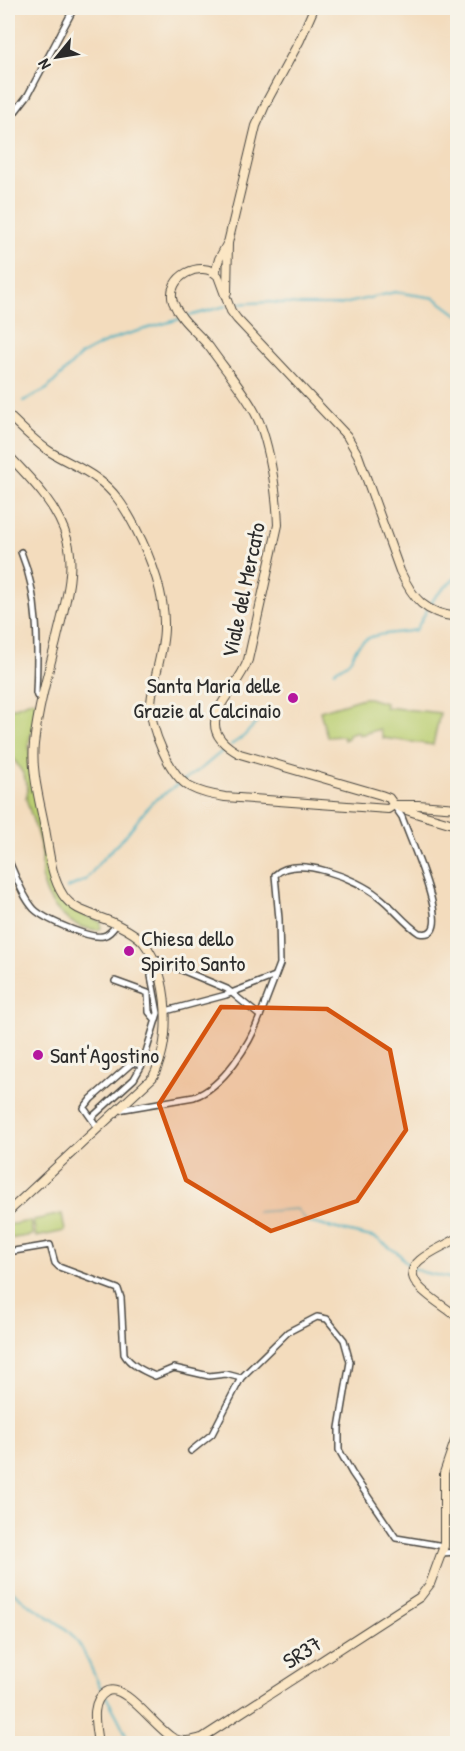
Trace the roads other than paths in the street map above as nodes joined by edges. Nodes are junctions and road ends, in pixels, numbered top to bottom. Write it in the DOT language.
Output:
graph roads {
  1 [pos="74,8"];
  2 [pos="314,8"];
  3 [pos="8,121"];
  4 [pos="226,249"];
  5 [pos="198,269"];
  6 [pos="215,273"];
  7 [pos="227,300"];
  8 [pos="8,415"];
  9 [pos="8,454"];
  10 [pos="21,552"];
  11 [pos="458,617"];
  12 [pos="42,698"];
  13 [pos="394,805"];
  14 [pos="458,808"];
  15 [pos="458,826"];
  16 [pos="8,859"];
  17 [pos="117,924"];
  18 [pos="151,957"];
  19 [pos="155,966"];
  20 [pos="276,976"];
  21 [pos="115,981"];
  22 [pos="232,992"];
  23 [pos="166,1011"];
  24 [pos="260,1016"];
  25 [pos="156,1020"];
  26 [pos="142,1065"];
  27 [pos="118,1110"];
  28 [pos="91,1118"];
  29 [pos="98,1128"];
  30 [pos="8,1212"];
  31 [pos="458,1238"];
  32 [pos="8,1252"];
  33 [pos="458,1318"];
  34 [pos="241,1378"];
  35 [pos="458,1432"];
  36 [pos="190,1451"];
  37 [pos="443,1550"];
  38 [pos="458,1552"];
  39 [pos="98,1743"];
  1 -- 3 [label="street"];
  2 -- 4 [label="main road"];
  4 -- 5 [label="main road"];
  4 -- 6 [label="main road"];
  4 -- 7 [label="main road"];
  5 -- 6 [label="main road"];
  5 -- 13 [label="main road, Viale del Mercato"];
  6 -- 7 [label="main road"];
  7 -- 11 [label="main road"];
  8 -- 13 [label="main road"];
  9 -- 12 [label="main road"];
  10 -- 12 [label="street"];
  12 -- 17 [label="main road"];
  13 -- 14 [label="main road"];
  13 -- 15 [label="main road"];
  13 -- 20 [label="street"];
  16 -- 17 [label="street"];
  17 -- 18 [label="main road"];
  18 -- 19 [label="main road"];
  18 -- 22 [label="street"];
  19 -- 23 [label="main road"];
  19 -- 25 [label="street"];
  20 -- 22 [label="street"];
  20 -- 24 [label="street"];
  21 -- 25 [label="street"];
  22 -- 23 [label="street"];
  22 -- 24 [label="street"];
  23 -- 27 [label="main road"];
  24 -- 27 [label="street"];
  25 -- 26 [label="street"];
  26 -- 28 [label="street"];
  26 -- 28 [label="street"];
  27 -- 29 [label="main road"];
  28 -- 29 [label="street"];
  29 -- 30 [label="main road"];
  31 -- 33 [label="main road"];
  32 -- 34 [label="street"];
  34 -- 36 [label="street"];
  34 -- 37 [label="street"];
  35 -- 37 [label="main road, SR37"];
  37 -- 38 [label="street"];
  37 -- 39 [label="main road, SR37"];
}
